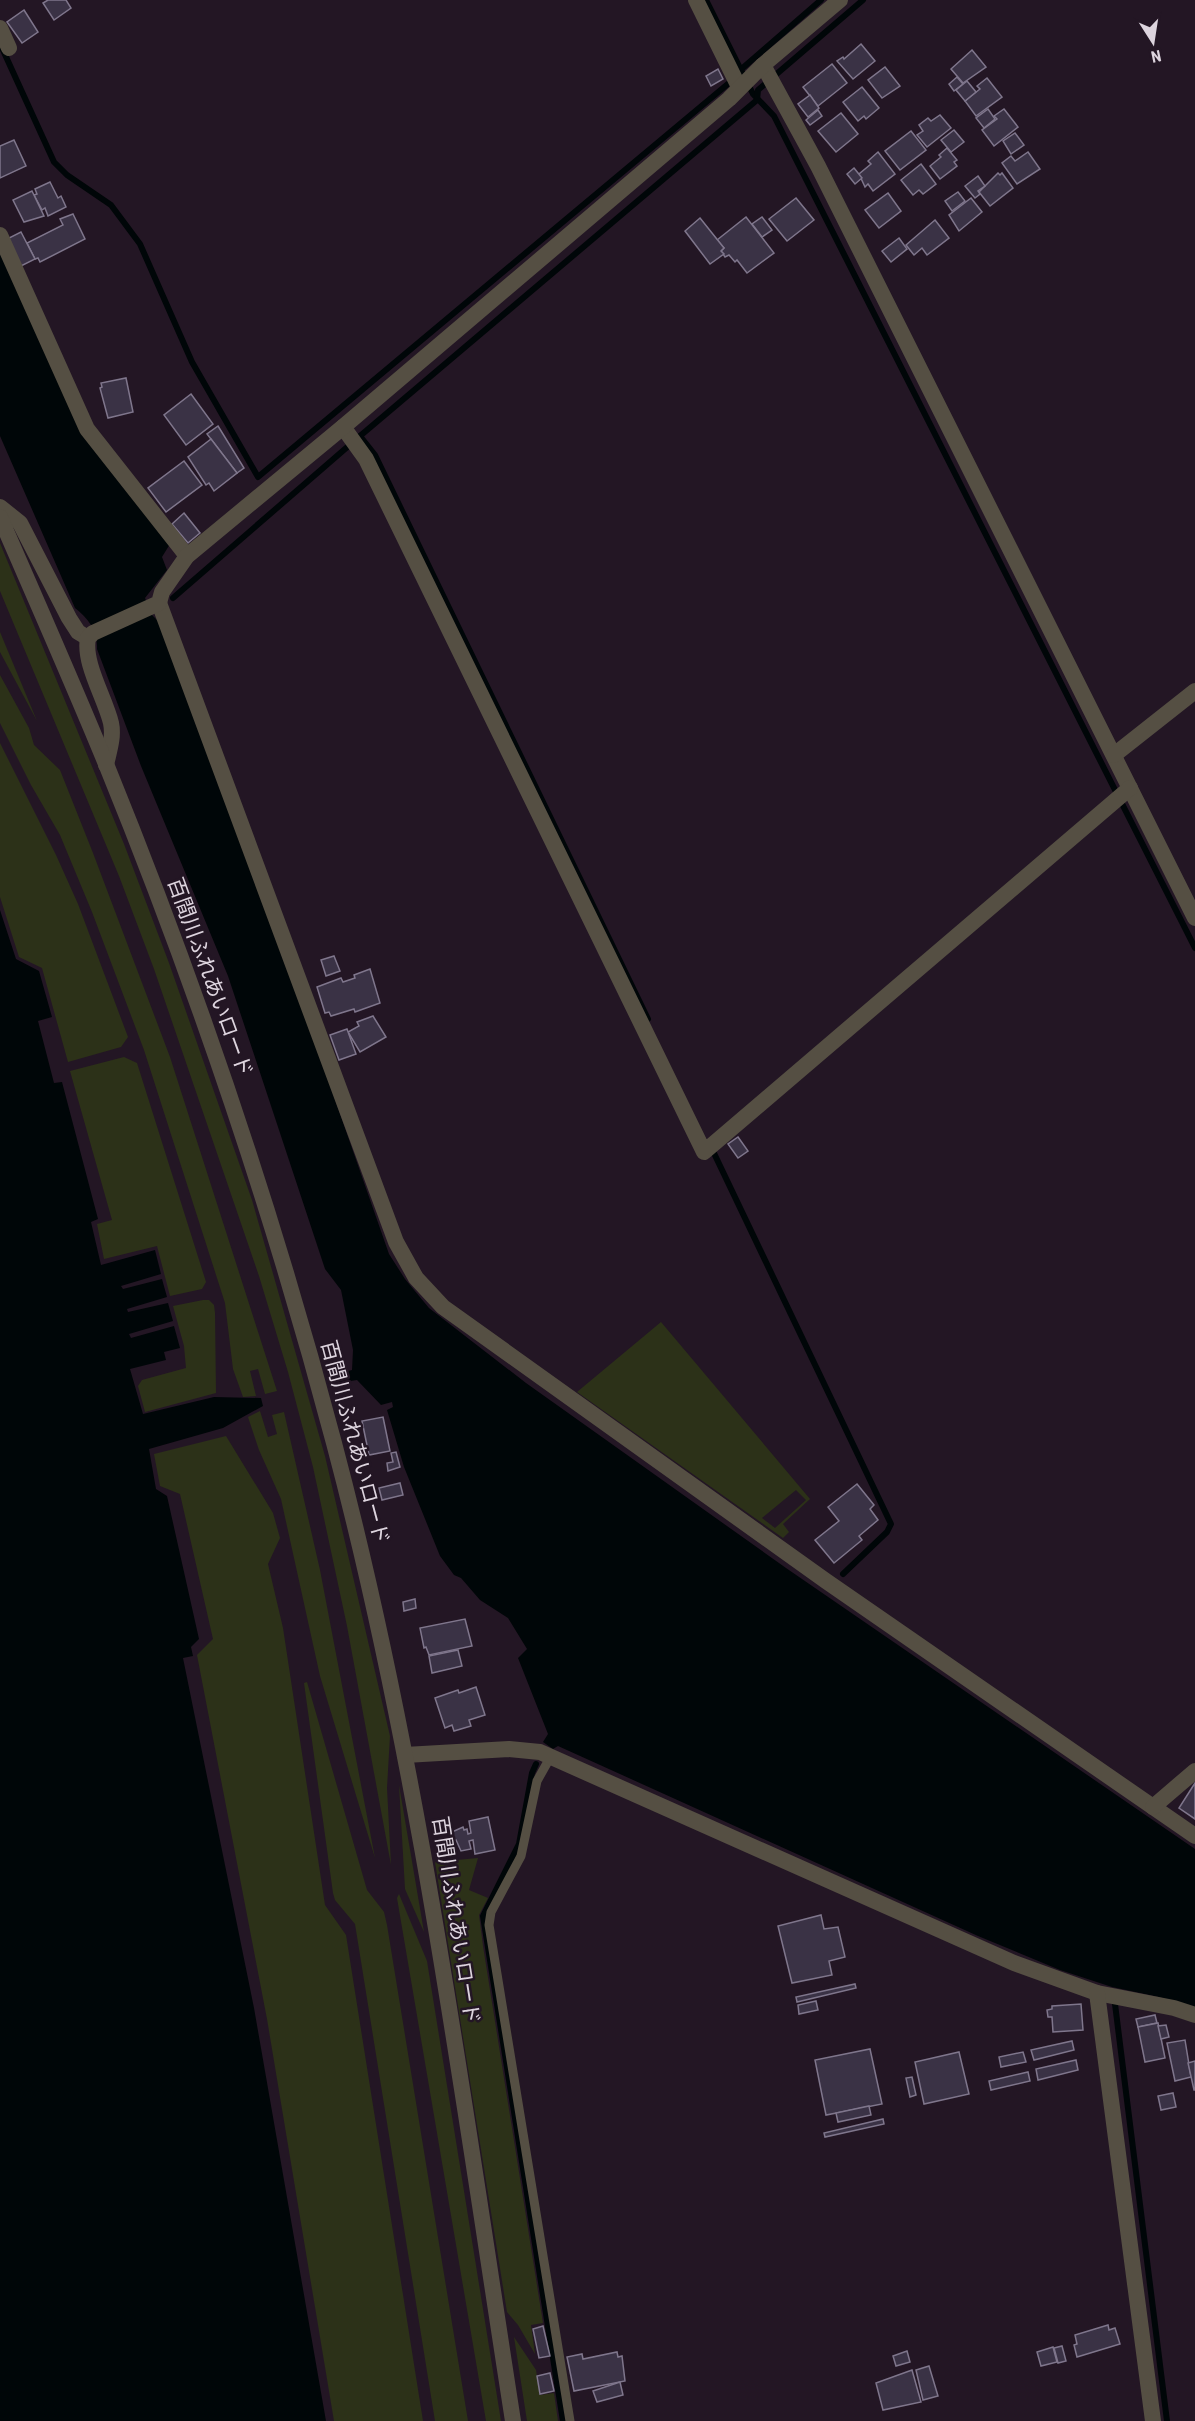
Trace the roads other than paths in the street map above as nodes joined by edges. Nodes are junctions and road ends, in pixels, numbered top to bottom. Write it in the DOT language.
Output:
graph roads {
  1 [pos="696,0"];
  2 [pos="840,0"];
  3 [pos="0,28"];
  4 [pos="9,48"];
  5 [pos="769,76"];
  6 [pos="743,83"];
  7 [pos="0,235"];
  8 [pos="345,431"];
  9 [pos="0,507"];
  10 [pos="0,518"];
  11 [pos="187,556"];
  12 [pos="156,604"];
  13 [pos="91,636"];
  14 [pos="1195,691"];
  15 [pos="1114,755"];
  16 [pos="106,765"];
  17 [pos="1123,794"];
  18 [pos="1195,918"];
  19 [pos="405,1755"];
  20 [pos="551,1756"];
  21 [pos="1195,1771"];
  22 [pos="1153,1807"];
  23 [pos="1195,1836"];
  24 [pos="1096,1993"];
  25 [pos="1195,2015"];
  26 [pos="513,2421"];
  27 [pos="570,2421"];
  28 [pos="1152,2421"];
  1 -- 6 [label="street"];
  2 -- 5 [label="street"];
  3 -- 4 [label="street"];
  5 -- 6 [label="street"];
  5 -- 15 [label="street"];
  6 -- 8 [label="street"];
  7 -- 11 [label="street"];
  8 -- 11 [label="street"];
  8 -- 17 [label="street"];
  9 -- 13 [label="street"];
  10 -- 16 [label="street, 百間川ふれあいロード"];
  11 -- 12 [label="street"];
  12 -- 13 [label="street"];
  12 -- 22 [label="street"];
  13 -- 16 [label="street"];
  14 -- 15 [label="street"];
  15 -- 17 [label="street"];
  16 -- 19 [label="street, 百間川ふれあいロード"];
  17 -- 18 [label="street"];
  19 -- 20 [label="street"];
  19 -- 26 [label="street, 百間川ふれあいロード"];
  20 -- 24 [label="street"];
  20 -- 27 [label="lane"];
  21 -- 22 [label="street"];
  22 -- 23 [label="street"];
  24 -- 25 [label="street"];
  24 -- 28 [label="street"];
}
